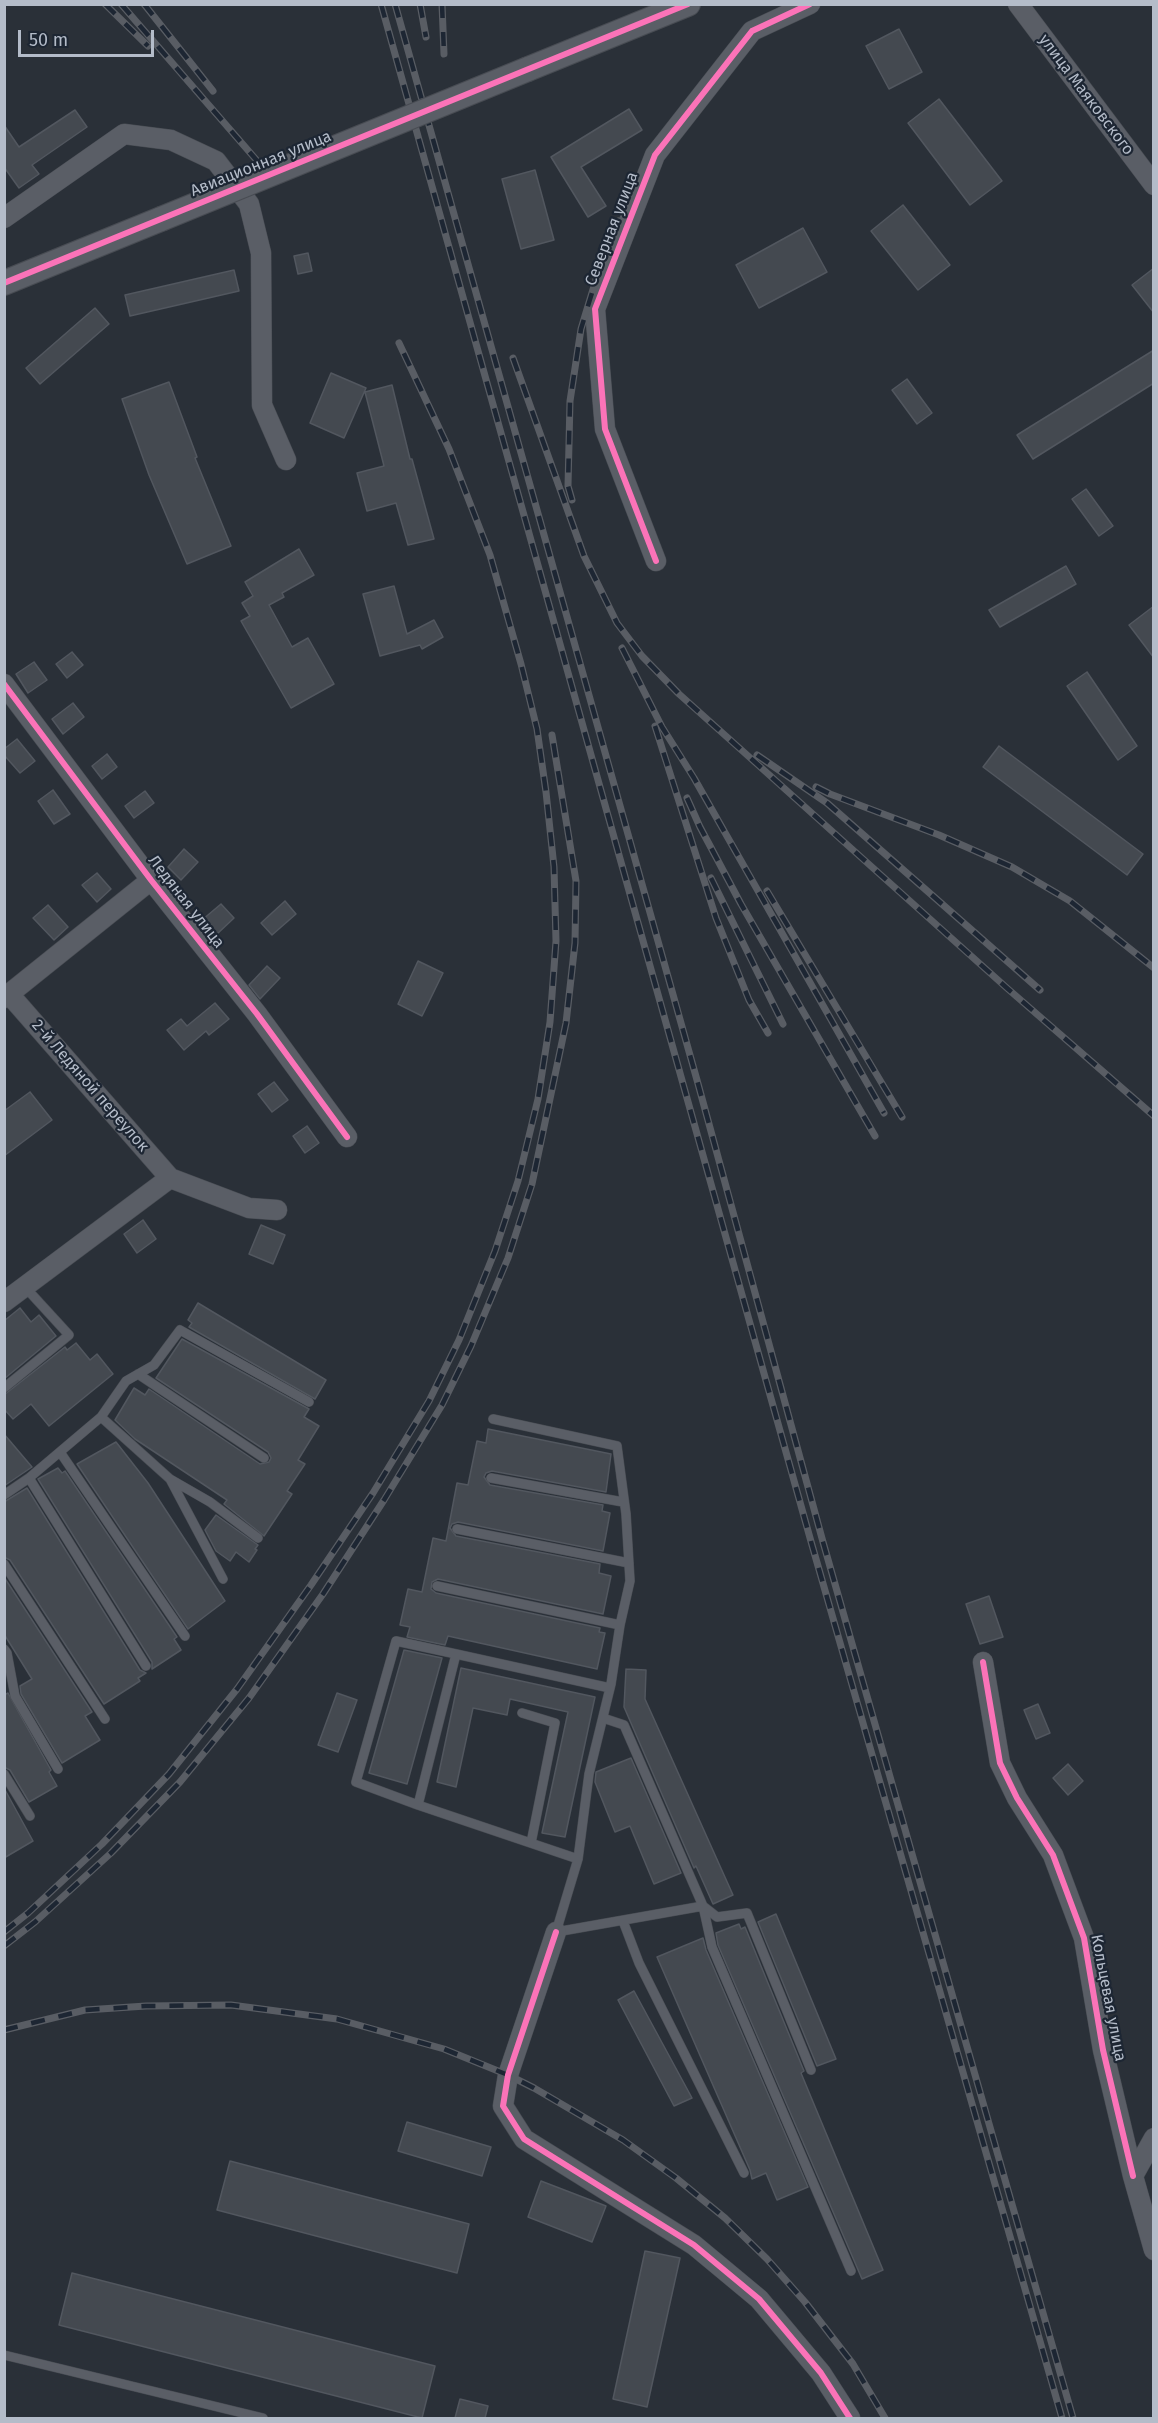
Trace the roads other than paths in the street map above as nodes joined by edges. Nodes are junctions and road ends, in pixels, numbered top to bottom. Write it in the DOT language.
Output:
graph roads {
  1 [pos="688,4"];
  2 [pos="810,4"];
  3 [pos="1018,4"];
  4 [pos="1154,185"];
  5 [pos="4,218"];
  6 [pos="4,283"];
  7 [pos="286,460"];
  8 [pos="656,561"];
  9 [pos="4,684"];
  10 [pos="151,880"];
  11 [pos="7,996"];
  12 [pos="346,1137"];
  13 [pos="170,1178"];
  14 [pos="277,1210"];
  15 [pos="25,1287"];
  16 [pos="4,1302"];
  17 [pos="138,1374"];
  18 [pos="4,1388"];
  19 [pos="309,1402"];
  20 [pos="101,1417"];
  21 [pos="493,1419"];
  22 [pos="60,1452"];
  23 [pos="264,1458"];
  24 [pos="29,1478"];
  25 [pos="491,1478"];
  26 [pos="170,1479"];
  27 [pos="4,1495"];
  28 [pos="623,1502"];
  29 [pos="457,1529"];
  30 [pos="258,1538"];
  31 [pos="629,1563"];
  32 [pos="4,1564"];
  33 [pos="223,1579"];
  34 [pos="437,1586"];
  35 [pos="620,1625"];
  36 [pos="185,1636"];
  37 [pos="4,1649"];
  38 [pos="456,1654"];
  39 [pos="983,1662"];
  40 [pos="146,1666"];
  41 [pos="610,1688"];
  42 [pos="522,1713"];
  43 [pos="603,1718"];
  44 [pos="105,1719"];
  45 [pos="58,1769"];
  46 [pos="4,1774"];
  47 [pos="418,1805"];
  48 [pos="30,1816"];
  49 [pos="531,1843"];
  50 [pos="578,1859"];
  51 [pos="703,1906"];
  52 [pos="623,1921"];
  53 [pos="556,1932"];
  54 [pos="811,2070"];
  55 [pos="1154,2138"];
  56 [pos="744,2173"];
  57 [pos="1133,2176"];
  58 [pos="1154,2250"];
  59 [pos="851,2271"];
  60 [pos="4,2355"];
  61 [pos="263,2418"];
  62 [pos="849,2418"];
  1 -- 6 [label="street, Авиационная улица, bridge"];
  2 -- 8 [label="street, Северная улица"];
  3 -- 4 [label="street, улица Маяковского"];
  5 -- 7 [label="street, Авиационная улица"];
  9 -- 10 [label="street, Ледяная улица"];
  10 -- 11 [label="street"];
  10 -- 12 [label="street, Ледяная улица"];
  11 -- 13 [label="street, 2-й Ледяной переулок"];
  13 -- 14 [label="street, 2-й Ледяной переулок"];
  13 -- 15 [label="street"];
  15 -- 16 [label="street"];
  15 -- 18 [label="lane"];
  17 -- 19 [label="lane"];
  17 -- 20 [label="lane"];
  17 -- 23 [label="lane"];
  20 -- 22 [label="lane"];
  20 -- 26 [label="lane"];
  21 -- 28 [label="lane"];
  22 -- 24 [label="lane"];
  22 -- 36 [label="lane"];
  24 -- 27 [label="lane"];
  24 -- 40 [label="lane"];
  25 -- 28 [label="lane"];
  26 -- 30 [label="lane"];
  26 -- 33 [label="lane"];
  28 -- 31 [label="lane"];
  29 -- 31 [label="lane"];
  31 -- 35 [label="lane"];
  32 -- 44 [label="lane"];
  34 -- 35 [label="lane"];
  35 -- 41 [label="lane"];
  37 -- 45 [label="lane"];
  38 -- 41 [label="lane"];
  38 -- 47 [label="lane"];
  38 -- 47 [label="lane"];
  39 -- 57 [label="street, Кольцевая улица"];
  41 -- 43 [label="lane"];
  42 -- 49 [label="lane"];
  43 -- 50 [label="lane"];
  43 -- 51 [label="lane"];
  46 -- 48 [label="lane"];
  47 -- 49 [label="lane"];
  49 -- 50 [label="lane"];
  50 -- 53 [label="lane"];
  51 -- 52 [label="lane"];
  51 -- 54 [label="lane"];
  51 -- 59 [label="lane"];
  52 -- 53 [label="lane"];
  52 -- 56 [label="lane"];
  53 -- 62 [label="street"];
  55 -- 57 [label="street"];
  57 -- 58 [label="street, Кольцевая улица"];
  60 -- 61 [label="lane"];
}
